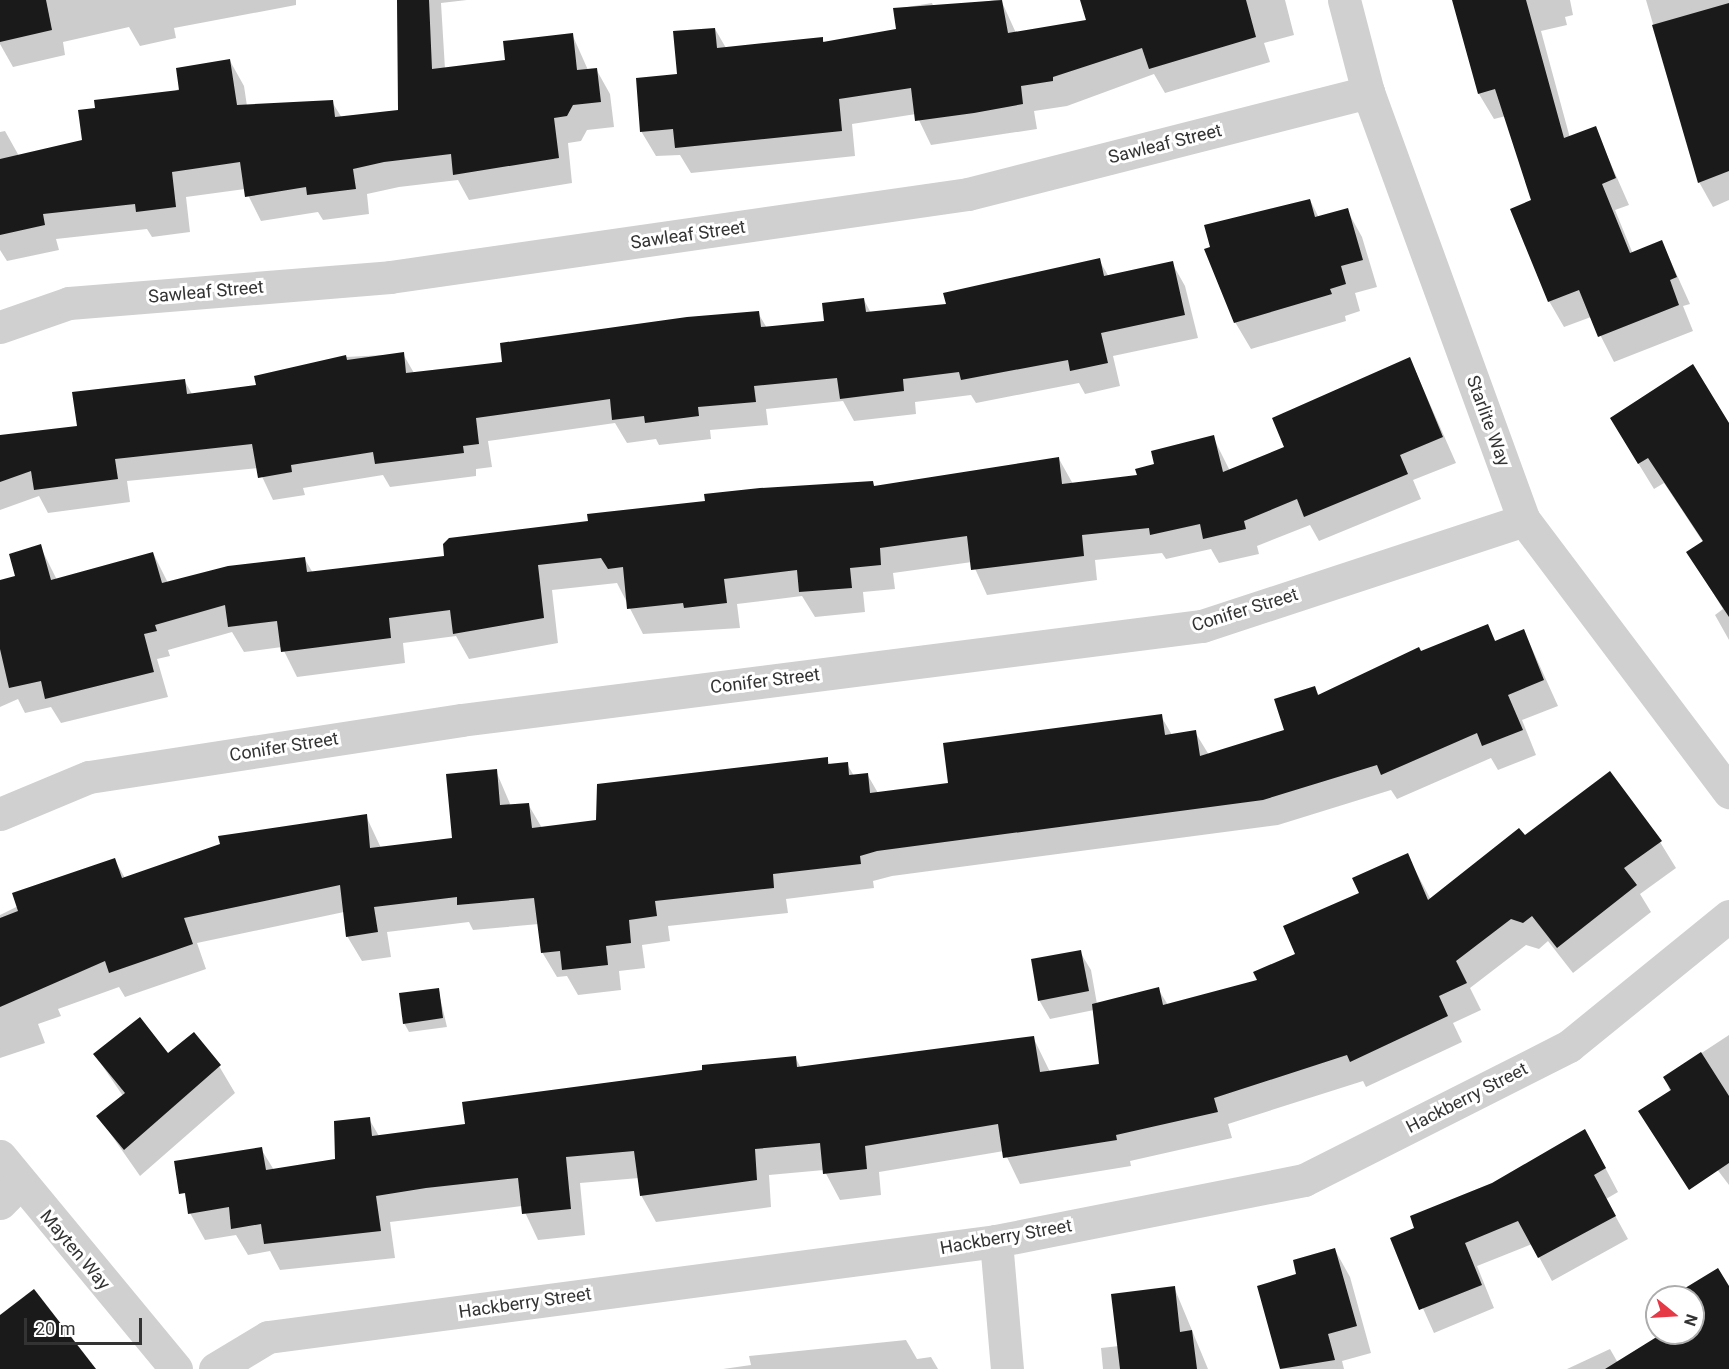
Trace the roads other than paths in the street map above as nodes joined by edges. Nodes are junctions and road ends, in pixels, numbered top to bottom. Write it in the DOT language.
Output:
graph roads {
  1 [pos="1344,0"];
  2 [pos="1368,92"];
  3 [pos="0,327"];
  4 [pos="1524,520"];
  5 [pos="1729,792"];
  6 [pos="0,814"];
  7 [pos="1729,916"];
  8 [pos="0,1156"];
  9 [pos="10,1193"];
  10 [pos="996,1241"];
  11 [pos="176,1369"];
  12 [pos="215,1369"];
  13 [pos="1007,1369"];
  1 -- 2 [label="street, Starlite Way"];
  2 -- 3 [label="street, Sawleaf Street"];
  2 -- 4 [label="street, Starlite Way"];
  4 -- 5 [label="street, Starlite Way"];
  4 -- 6 [label="street, Conifer Street"];
  7 -- 10 [label="street, Hackberry Street"];
  8 -- 9 [label="street, Mayten Way"];
  9 -- 11 [label="street, Mayten Way"];
  10 -- 12 [label="street, Hackberry Street"];
  10 -- 13 [label="street"];
}
